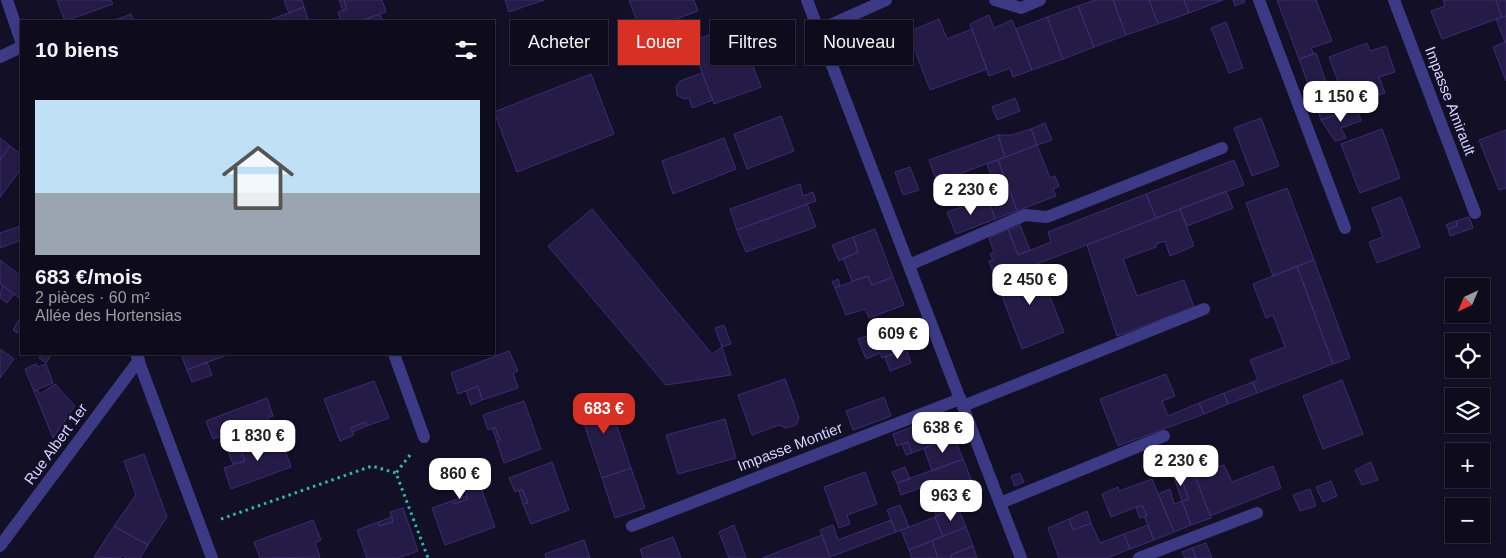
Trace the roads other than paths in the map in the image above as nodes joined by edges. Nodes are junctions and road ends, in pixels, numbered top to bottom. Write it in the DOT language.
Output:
graph roads {
  1 [pos="7,0"];
  2 [pos="807,0"];
  3 [pos="886,0"];
  4 [pos="995,0"];
  5 [pos="1040,0"];
  6 [pos="1259,0"];
  7 [pos="1394,0"];
  8 [pos="815,20"];
  9 [pos="841,20"];
  10 [pos="20,38"];
  11 [pos="20,48"];
  12 [pos="0,57"];
  13 [pos="832,65"];
  14 [pos="1222,148"];
  15 [pos="1475,214"];
  16 [pos="1345,228"];
  17 [pos="909,266"];
  18 [pos="1204,309"];
  19 [pos="394,355"];
  20 [pos="138,357"];
  21 [pos="961,402"];
  22 [pos="1164,436"];
  23 [pos="424,437"];
  24 [pos="1000,503"];
  25 [pos="1257,513"];
  26 [pos="632,526"];
  27 [pos="0,546"];
  28 [pos="212,558"];
  29 [pos="1021,558"];
  30 [pos="1139,558"];
  1 -- 10 [label="street"];
  2 -- 8 [label="street"];
  3 -- 9 [label="street"];
  4 -- 5 [label="street"];
  6 -- 16 [label="street"];
  7 -- 15 [label="street, Impasse Amirault"];
  11 -- 12 [label="street"];
  13 -- 17 [label="street"];
  14 -- 17 [label="street"];
  17 -- 21 [label="street"];
  18 -- 21 [label="street, Impasse Montier"];
  19 -- 23 [label="street"];
  20 -- 27 [label="street, Rue Albert 1er"];
  20 -- 28 [label="street"];
  21 -- 24 [label="street"];
  21 -- 26 [label="street, Impasse Montier"];
  22 -- 24 [label="street"];
  24 -- 29 [label="street"];
  25 -- 30 [label="street"];
}
